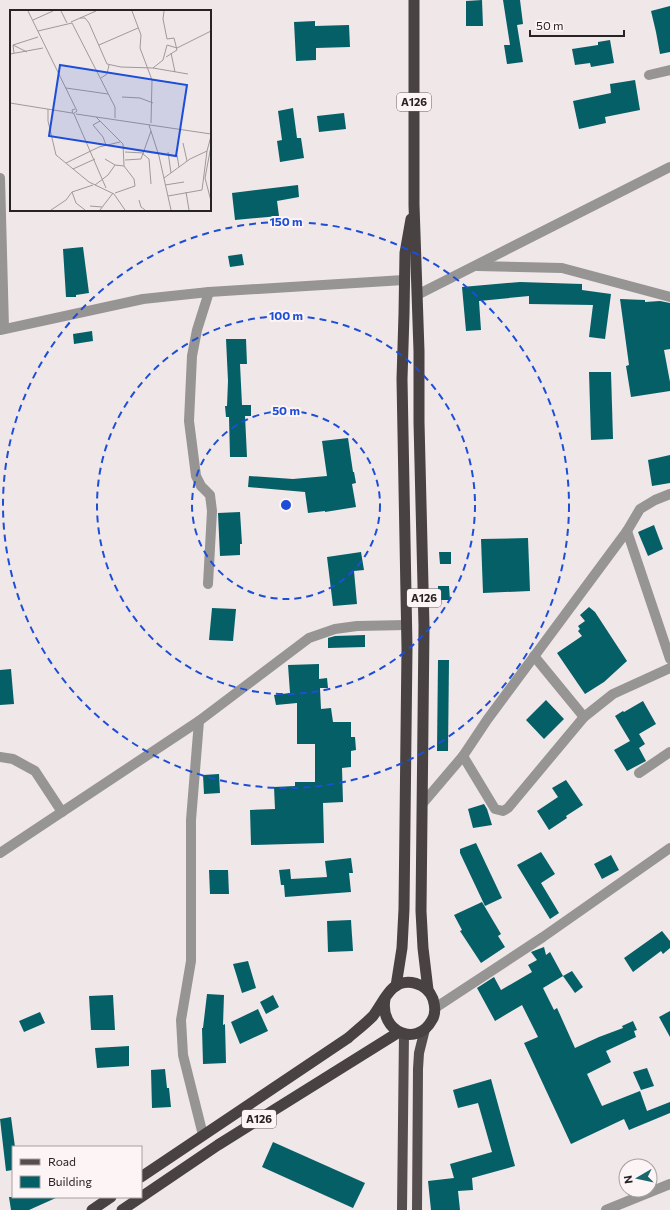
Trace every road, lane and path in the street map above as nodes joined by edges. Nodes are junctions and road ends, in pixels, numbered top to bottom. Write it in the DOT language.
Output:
graph roads {
  1 [pos="414,0"];
  2 [pos="670,70"];
  3 [pos="649,75"];
  4 [pos="670,166"];
  5 [pos="0,178"];
  6 [pos="414,205"];
  7 [pos="475,266"];
  8 [pos="404,280"];
  9 [pos="209,292"];
  10 [pos="417,295"];
  11 [pos="670,297"];
  12 [pos="2,329"];
  13 [pos="670,494"];
  14 [pos="626,531"];
  15 [pos="208,584"];
  16 [pos="407,625"];
  17 [pos="534,656"];
  18 [pos="670,659"];
  19 [pos="670,668"];
  20 [pos="584,717"];
  21 [pos="199,721"];
  22 [pos="670,752"];
  23 [pos="0,756"];
  24 [pos="463,756"];
  25 [pos="639,773"];
  26 [pos="423,803"];
  27 [pos="62,812"];
  28 [pos="670,848"];
  29 [pos="0,853"];
  30 [pos="396,986"];
  31 [pos="428,990"];
  32 [pos="385,999"];
  33 [pos="435,1008"];
  34 [pos="425,1029"];
  35 [pos="401,1032"];
  36 [pos="203,1135"];
  37 [pos="142,1176"];
  38 [pos="670,1184"];
  39 [pos="142,1197"];
  40 [pos="110,1198"];
  41 [pos="140,1198"];
  42 [pos="92,1210"];
  43 [pos="122,1210"];
  44 [pos="402,1210"];
  45 [pos="416,1210"];
  46 [pos="606,1210"];
  1 -- 6 [label="highway, A126"];
  2 -- 3 [label="street"];
  4 -- 7 [label="street"];
  5 -- 12 [label="street"];
  6 -- 8 [label="highway, A126"];
  6 -- 10 [label="highway, A126"];
  7 -- 10 [label="street"];
  7 -- 11 [label="street"];
  8 -- 9 [label="street"];
  8 -- 16 [label="highway, A126"];
  9 -- 12 [label="street"];
  9 -- 15 [label="street"];
  10 -- 26 [label="highway, A126"];
  13 -- 14 [label="street"];
  14 -- 17 [label="street"];
  14 -- 18 [label="street"];
  16 -- 21 [label="street"];
  16 -- 30 [label="highway, A126"];
  17 -- 20 [label="street"];
  17 -- 24 [label="street"];
  19 -- 20 [label="street"];
  20 -- 24 [label="street"];
  21 -- 27 [label="street"];
  21 -- 36 [label="street"];
  22 -- 25 [label="street"];
  23 -- 27 [label="street"];
  24 -- 26 [label="street"];
  26 -- 31 [label="highway, A126"];
  27 -- 29 [label="street"];
  28 -- 33 [label="street"];
  30 -- 31 [label="highway"];
  30 -- 32 [label="highway, A126"];
  31 -- 33 [label="highway, A126"];
  32 -- 35 [label="highway"];
  32 -- 36 [label="highway, A126"];
  33 -- 34 [label="highway"];
  34 -- 35 [label="highway, A126"];
  34 -- 45 [label="main road"];
  35 -- 39 [label="highway, A126"];
  35 -- 44 [label="main road"];
  36 -- 37 [label="highway, A126"];
  38 -- 46 [label="street"];
  40 -- 42 [label="highway"];
  41 -- 43 [label="highway, A126"];
}
